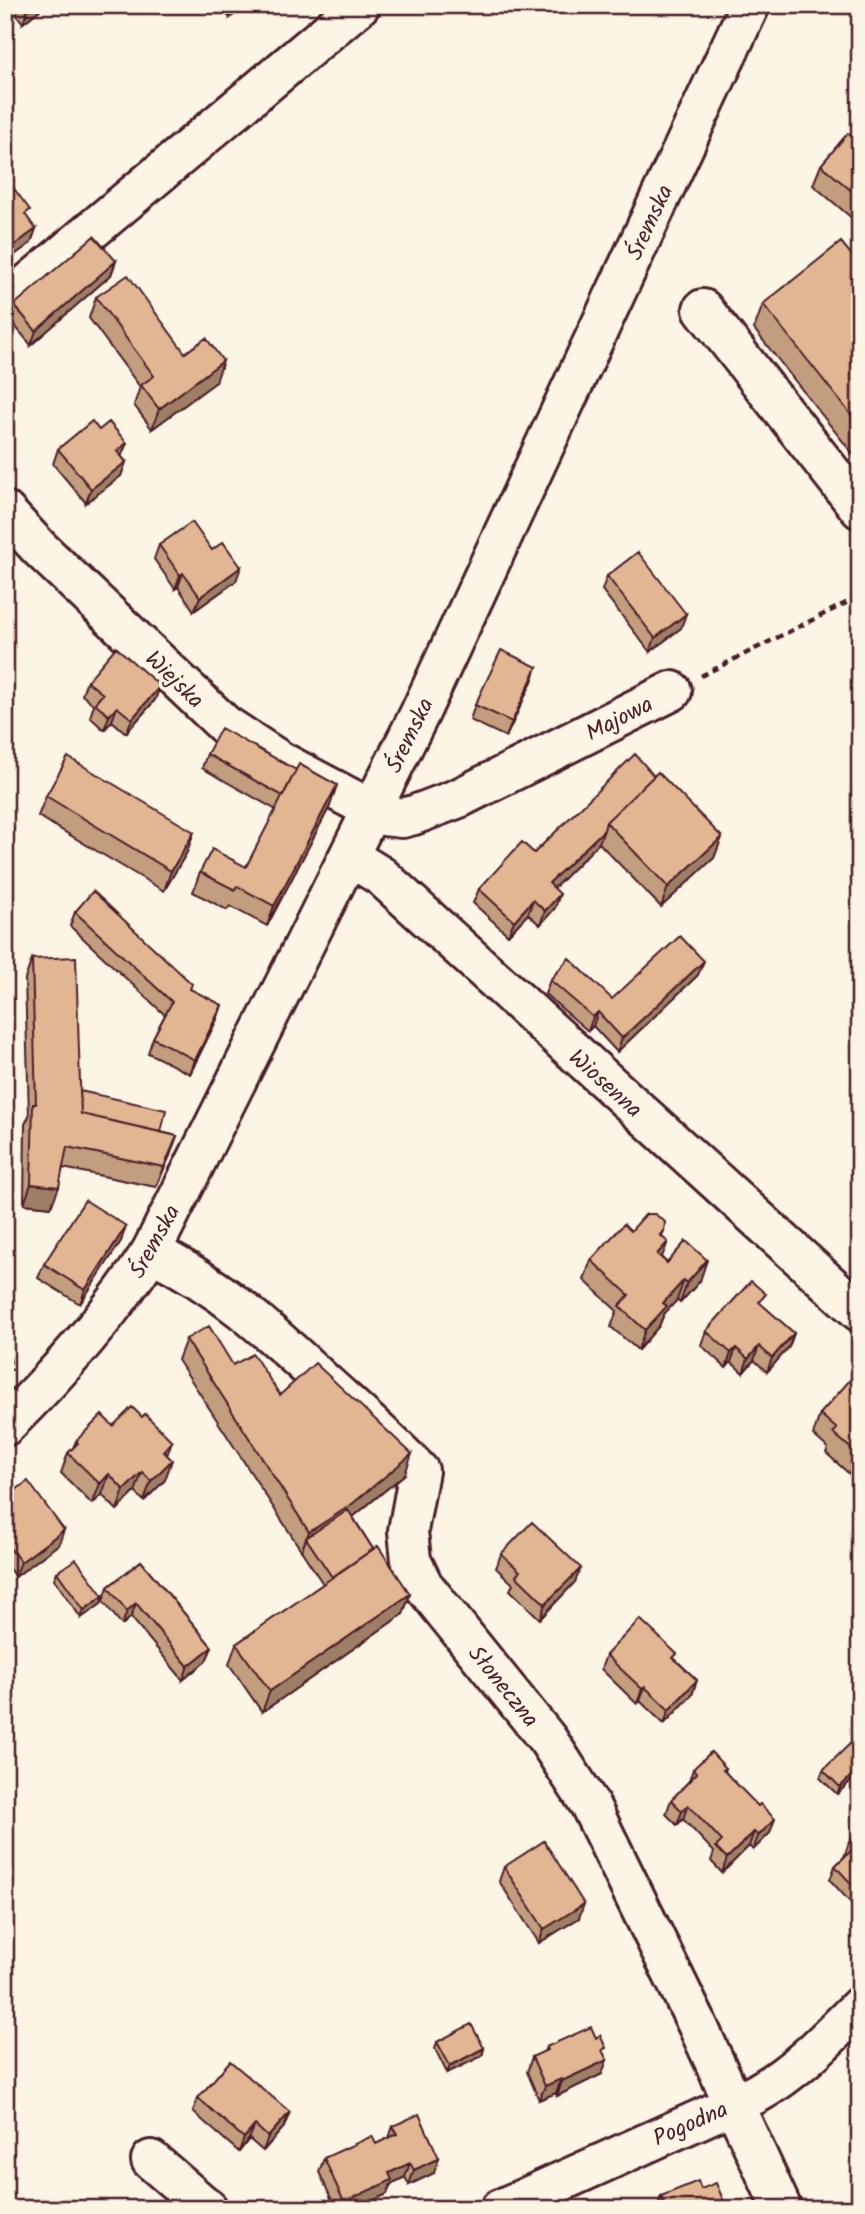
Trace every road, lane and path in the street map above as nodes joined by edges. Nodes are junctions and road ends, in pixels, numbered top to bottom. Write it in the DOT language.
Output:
graph roads {
  1 [pos="360,5"];
  2 [pos="750,5"];
  3 [pos="5,303"];
  4 [pos="703,309"];
  5 [pos="860,509"];
  6 [pos="5,511"];
  7 [pos="860,596"];
  8 [pos="672,691"];
  9 [pos="373,810"];
  10 [pos="350,858"];
  11 [pos="5,1201"];
  12 [pos="151,1252"];
  13 [pos="860,1312"];
  14 [pos="33,1399"];
  15 [pos="5,1426"];
  16 [pos="860,2006"];
  17 [pos="734,2104"];
  18 [pos="151,2160"];
  19 [pos="208,2209"];
  20 [pos="500,2209"];
  21 [pos="782,2209"];
  1 -- 3 [label="street"];
  2 -- 9 [label="street, Śremska"];
  4 -- 5 [label="street"];
  6 -- 9 [label="street, Wiejska"];
  7 -- 8 [label="path, Majowa"];
  8 -- 9 [label="street, Majowa"];
  9 -- 10 [label="street, Śremska"];
  10 -- 12 [label="street, Śremska"];
  10 -- 13 [label="street, Wiosenna"];
  11 -- 14 [label="path"];
  12 -- 14 [label="street, Śremska"];
  12 -- 17 [label="street, Słoneczna"];
  14 -- 15 [label="street, Śremska"];
  16 -- 17 [label="street, Pogodna"];
  17 -- 20 [label="street, Pogodna"];
  17 -- 21 [label="street, Słoneczna"];
  18 -- 19 [label="street"];
}
